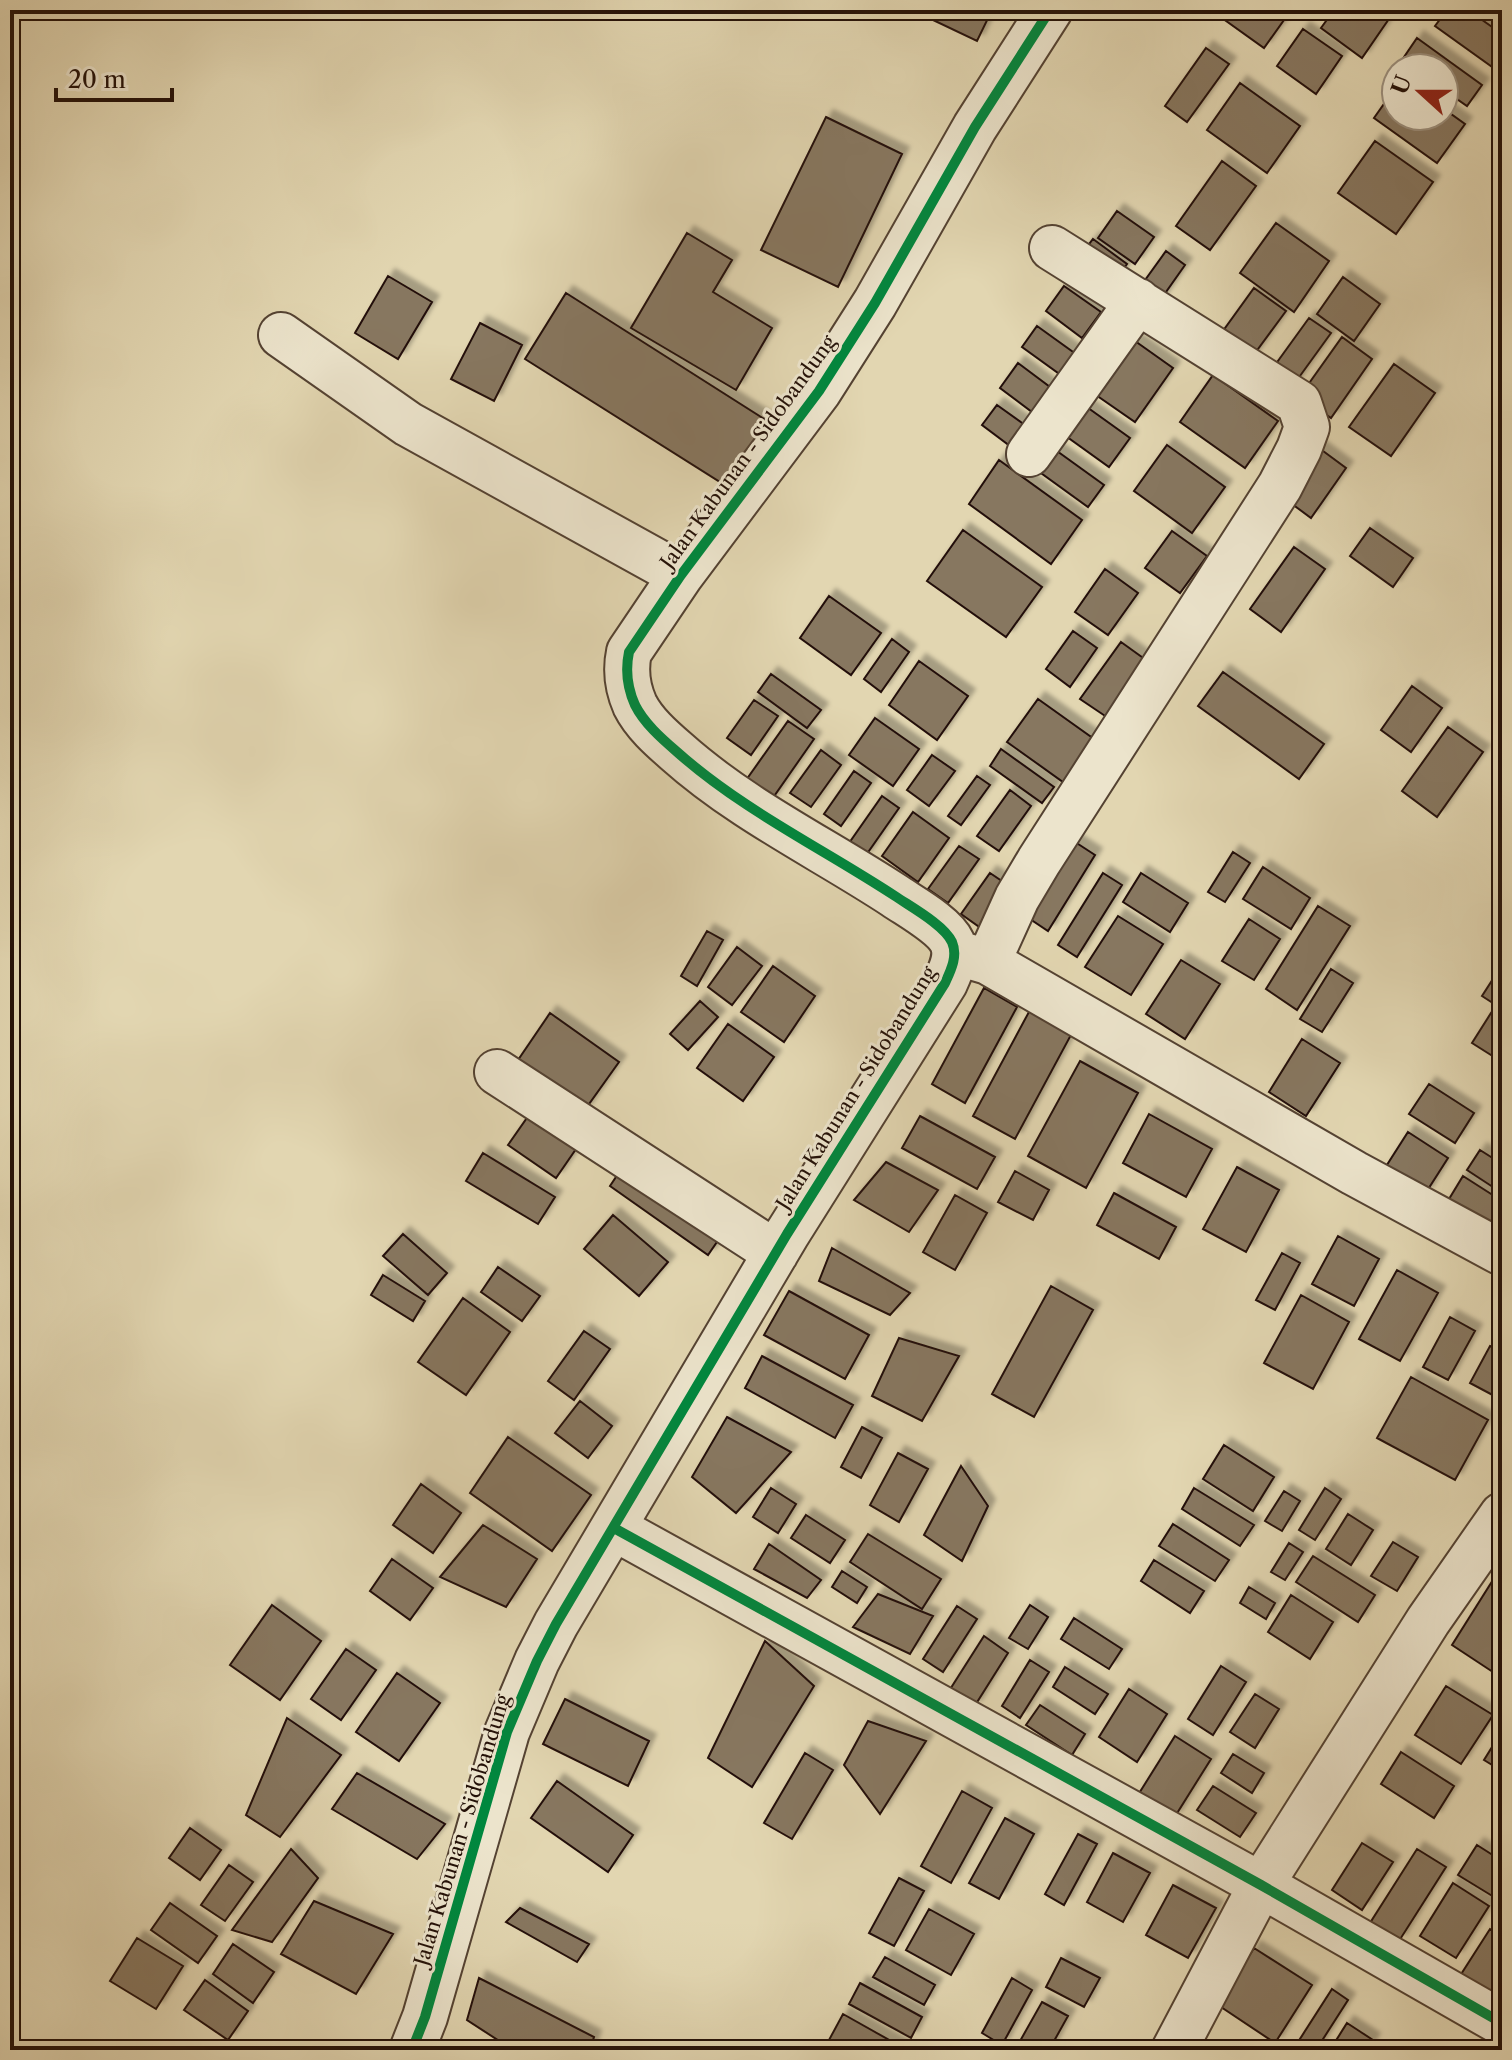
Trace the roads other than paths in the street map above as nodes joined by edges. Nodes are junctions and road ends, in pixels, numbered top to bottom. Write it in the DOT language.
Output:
graph roads {
  1 [pos="1050,10"];
  2 [pos="1052,248"];
  3 [pos="1138,301"];
  4 [pos="281,335"];
  5 [pos="1029,454"];
  6 [pos="681,575"];
  7 [pos="971,957"];
  8 [pos="497,1072"];
  9 [pos="776,1253"];
  10 [pos="1502,1253"];
  11 [pos="1502,1515"];
  12 [pos="614,1528"];
  13 [pos="1261,1885"];
  14 [pos="1502,2023"];
  15 [pos="412,2050"];
  16 [pos="1174,2050"];
  1 -- 6 [label="street, Jalan Kabunan - Sidobandung"];
  2 -- 3 [label="street"];
  3 -- 5 [label="street"];
  3 -- 7 [label="street"];
  4 -- 6 [label="street"];
  6 -- 7 [label="street, Jalan Kabunan - Sidobandung"];
  7 -- 9 [label="street, Jalan Kabunan - Sidobandung"];
  7 -- 10 [label="street"];
  8 -- 9 [label="street"];
  9 -- 12 [label="street, Jalan Kabunan - Sidobandung"];
  11 -- 13 [label="street"];
  12 -- 13 [label="street"];
  12 -- 15 [label="street, Jalan Kabunan - Sidobandung"];
  13 -- 14 [label="street"];
  13 -- 16 [label="street"];
}
